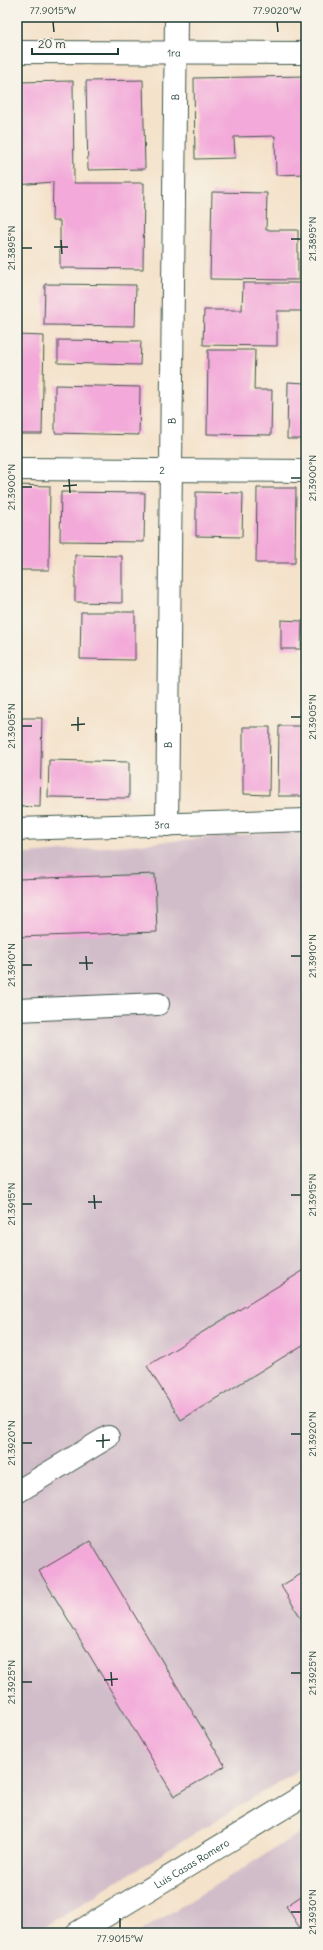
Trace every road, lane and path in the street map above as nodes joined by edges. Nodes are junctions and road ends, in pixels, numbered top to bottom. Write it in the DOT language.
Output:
graph roads {
  1 [pos="176,17"];
  2 [pos="17,52"];
  3 [pos="176,52"];
  4 [pos="306,53"];
  5 [pos="17,469"];
  6 [pos="172,470"];
  7 [pos="306,471"];
  8 [pos="306,820"];
  9 [pos="167,825"];
  10 [pos="17,829"];
  11 [pos="158,1004"];
  12 [pos="17,1010"];
  13 [pos="108,1437"];
  14 [pos="17,1492"];
  15 [pos="306,1794"];
  16 [pos="77,1933"];
  1 -- 3 [label="street, B"];
  2 -- 3 [label="street, 1ra"];
  3 -- 4 [label="street, 1ra"];
  3 -- 6 [label="street, B"];
  5 -- 6 [label="street, 2"];
  6 -- 7 [label="street, 2"];
  6 -- 9 [label="street, B"];
  8 -- 9 [label="street, 3ra"];
  9 -- 10 [label="street, 3ra"];
  11 -- 12 [label="street"];
  13 -- 14 [label="street"];
  15 -- 16 [label="street, Luis Casas Romero"];
}
